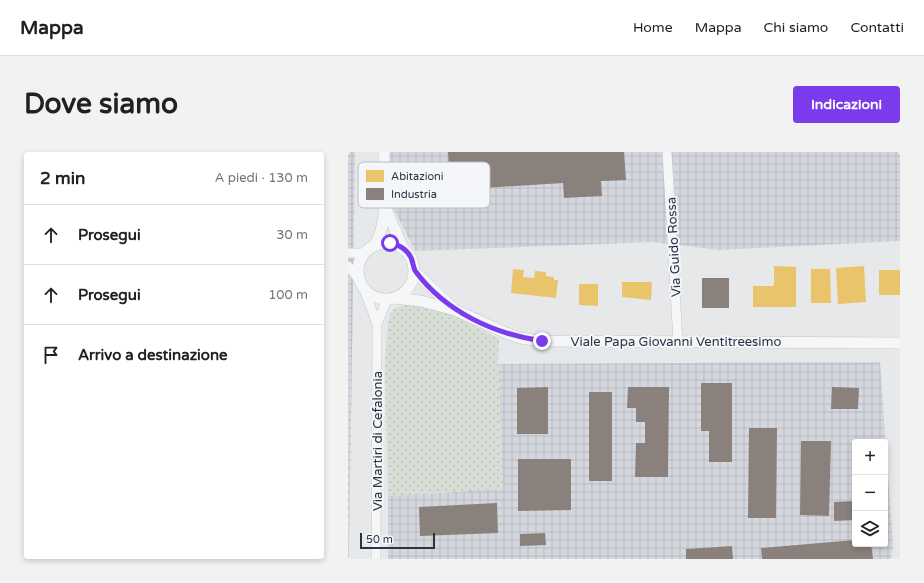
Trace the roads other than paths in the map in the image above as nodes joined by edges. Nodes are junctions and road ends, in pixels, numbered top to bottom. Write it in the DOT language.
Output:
graph roads {
  1 [pos="384,152"];
  2 [pos="667,152"];
  3 [pos="384,162"];
  4 [pos="385,208"];
  5 [pos="385,208"];
  6 [pos="375,245"];
  7 [pos="404,248"];
  8 [pos="348,253"];
  9 [pos="364,254"];
  10 [pos="348,266"];
  11 [pos="414,271"];
  12 [pos="362,284"];
  13 [pos="390,298"];
  14 [pos="455,310"];
  15 [pos="377,324"];
  16 [pos="678,342"];
  17 [pos="900,343"];
  18 [pos="376,559"];
  1 -- 3 [label="street"];
  2 -- 16 [label="street, Via Guido Rossa"];
  4 -- 6 [label="street"];
  5 -- 7 [label="street"];
  6 -- 7 [label="street"];
  6 -- 9 [label="street"];
  7 -- 11 [label="street"];
  8 -- 9 [label="street"];
  9 -- 12 [label="street"];
  10 -- 12 [label="street"];
  11 -- 13 [label="street"];
  11 -- 14 [label="street, Viale Papa Giovanni Ventitreesimo"];
  12 -- 13 [label="street"];
  12 -- 15 [label="street, Via Martiri di Cefalonia"];
  13 -- 14 [label="street, Viale Papa Giovanni Ventitreesimo"];
  13 -- 15 [label="street, Via Martiri di Cefalonia"];
  14 -- 16 [label="street, Viale Papa Giovanni Ventitreesimo"];
  15 -- 18 [label="street, Via Martiri di Cefalonia"];
  16 -- 17 [label="street, Viale Papa Giovanni Ventitreesimo"];
}
